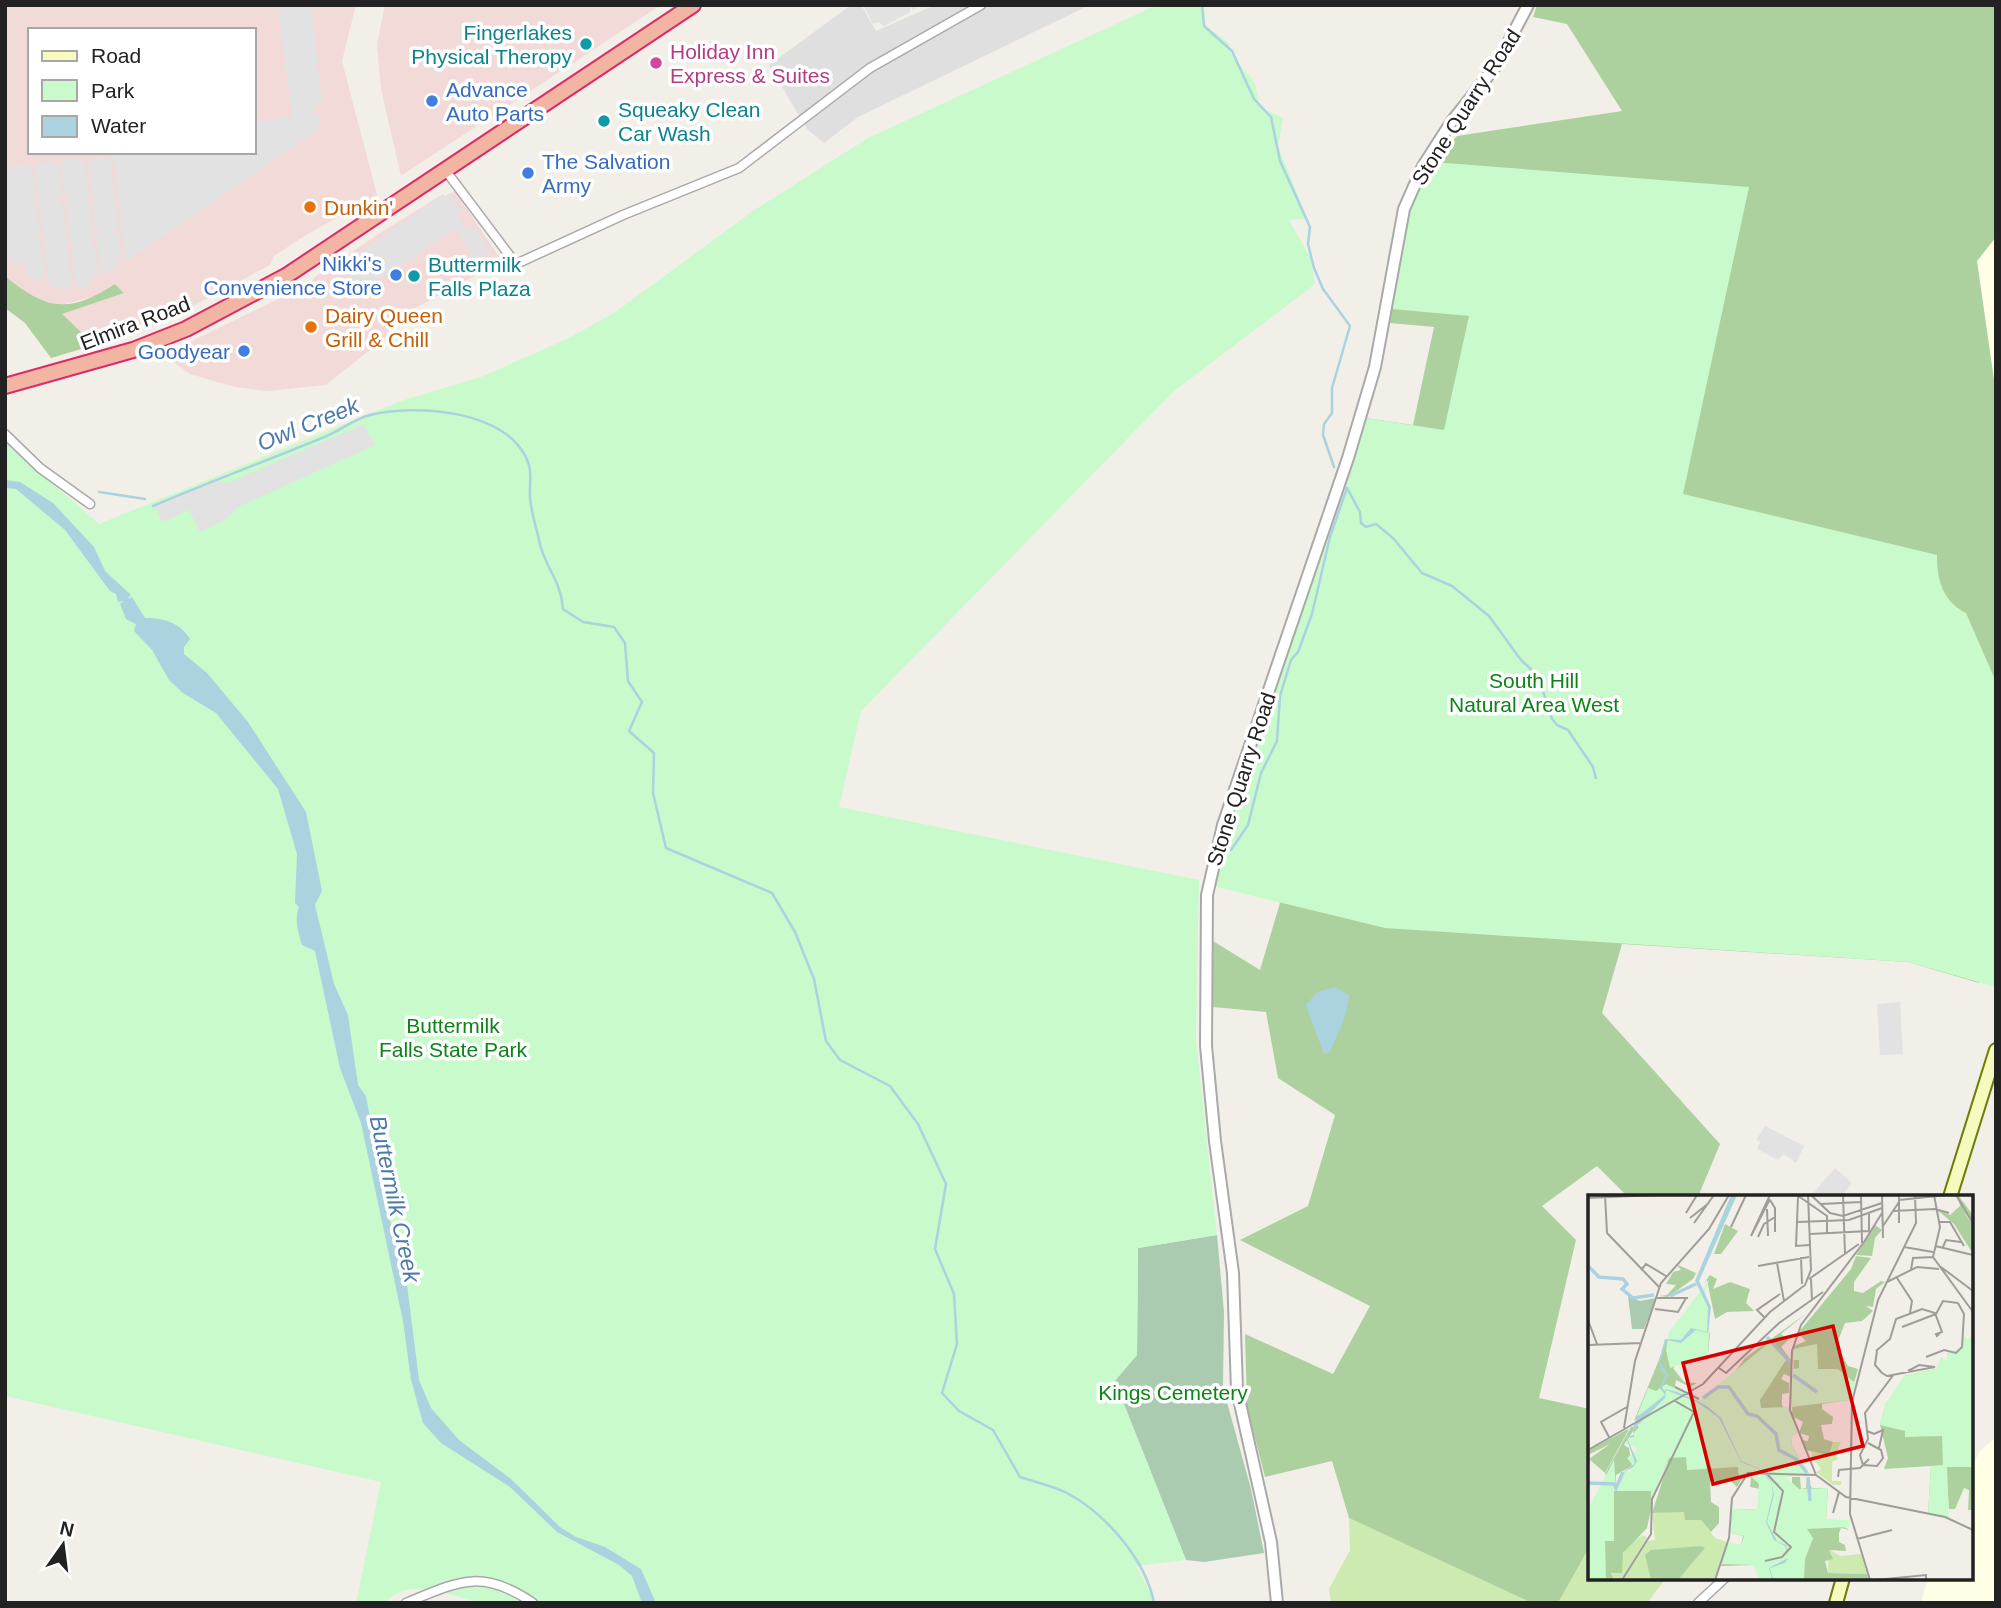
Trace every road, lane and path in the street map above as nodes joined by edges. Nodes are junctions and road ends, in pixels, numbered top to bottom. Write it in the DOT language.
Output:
graph roads {
  1 [pos="693,5"];
  2 [pos="981,5"];
  3 [pos="1528,5"];
  4 [pos="446,171"];
  5 [pos="5,386"];
  6 [pos="5,434"];
  7 [pos="90,504"];
  8 [pos="1996,1050"];
  9 [pos="1951,1195"];
  10 [pos="1724,1580"];
  11 [pos="1842,1580"];
  12 [pos="406,1603"];
  13 [pos="533,1603"];
  14 [pos="1278,1603"];
  15 [pos="1698,1603"];
  16 [pos="1836,1603"];
  1 -- 4 [label="highway, Elmira Road"];
  2 -- 4 [label="street"];
  3 -- 14 [label="street, Stone Quarry Road"];
  4 -- 5 [label="highway, Elmira Road"];
  6 -- 7 [label="street"];
  8 -- 9 [label="main road"];
  10 -- 15 [label="street"];
  11 -- 16 [label="main road"];
  12 -- 13 [label="street"];
}
